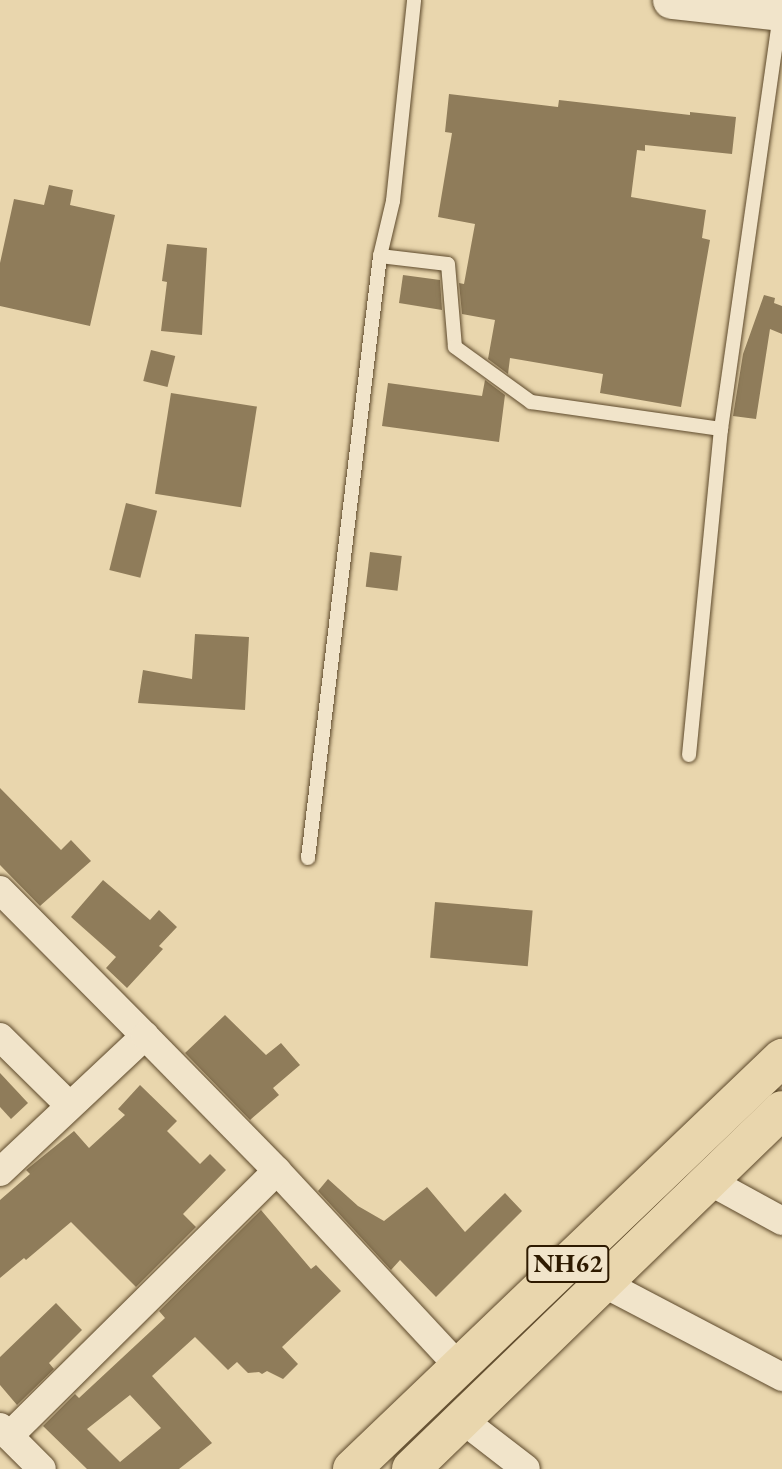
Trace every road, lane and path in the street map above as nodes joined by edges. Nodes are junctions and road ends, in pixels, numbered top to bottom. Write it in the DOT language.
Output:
graph roads {
  1 [pos="414,0"];
  2 [pos="672,0"];
  3 [pos="781,12"];
  4 [pos="380,256"];
  5 [pos="721,429"];
  6 [pos="689,755"];
  7 [pos="308,858"];
  8 [pos="0,890"];
  9 [pos="145,1036"];
  10 [pos="0,1037"];
  11 [pos="782,1058"];
  12 [pos="69,1104"];
  13 [pos="782,1110"];
  14 [pos="277,1171"];
  15 [pos="0,1172"];
  16 [pos="709,1181"];
  17 [pos="782,1221"];
  18 [pos="604,1284"];
  19 [pos="458,1367"];
  20 [pos="782,1377"];
  21 [pos="464,1421"];
  22 [pos="4,1431"];
  23 [pos="42,1469"];
  24 [pos="352,1469"];
  25 [pos="411,1469"];
  26 [pos="526,1469"];
  1 -- 4 [label="lane"];
  2 -- 3 [label="street"];
  3 -- 5 [label="lane"];
  4 -- 5 [label="lane"];
  4 -- 7 [label="lane"];
  5 -- 6 [label="lane"];
  8 -- 9 [label="street"];
  9 -- 12 [label="street"];
  9 -- 14 [label="street"];
  10 -- 12 [label="street"];
  11 -- 19 [label="highway, NH62"];
  12 -- 15 [label="street"];
  13 -- 16 [label="highway, NH62"];
  14 -- 19 [label="street"];
  14 -- 22 [label="street"];
  16 -- 17 [label="street"];
  16 -- 18 [label="highway, NH62"];
  18 -- 20 [label="street"];
  18 -- 21 [label="highway, NH62"];
  19 -- 24 [label="highway, NH62"];
  21 -- 25 [label="highway, NH62"];
  21 -- 26 [label="street"];
  22 -- 23 [label="street"];
}
